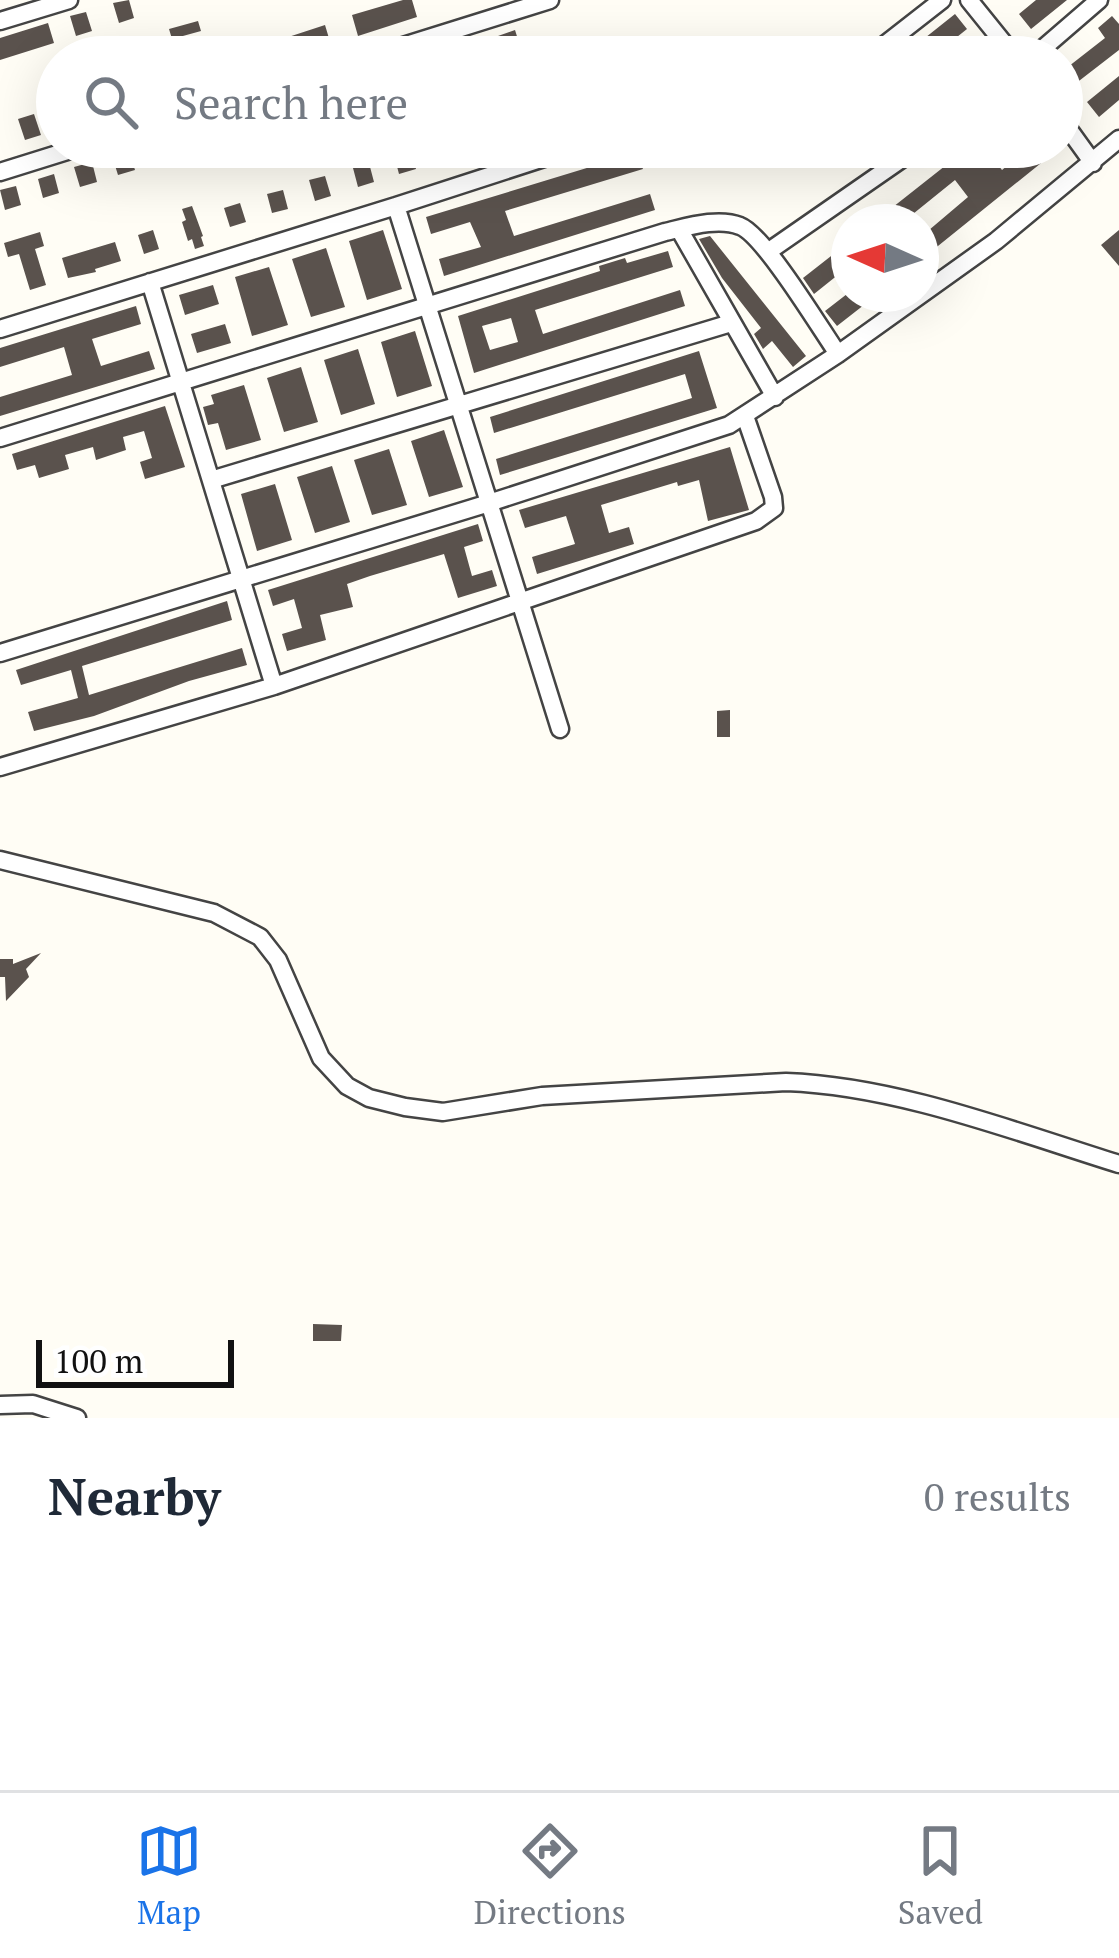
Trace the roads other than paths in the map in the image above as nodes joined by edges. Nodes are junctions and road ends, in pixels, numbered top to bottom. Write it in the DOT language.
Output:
graph roads {
  1 [pos="69,0"];
  2 [pos="550,0"];
  3 [pos="941,0"];
  4 [pos="969,0"];
  5 [pos="1099,0"];
  6 [pos="0,21"];
  7 [pos="435,36"];
  8 [pos="896,36"];
  9 [pos="999,36"];
  10 [pos="1057,36"];
  11 [pos="1119,140"];
  12 [pos="1083,149"];
  13 [pos="36,161"];
  14 [pos="1093,163"];
  15 [pos="513,168"];
  16 [pos="890,168"];
  17 [pos="0,172"];
  18 [pos="396,206"];
  19 [pos="679,229"];
  20 [pos="769,251"];
  21 [pos="150,282"];
  22 [pos="427,305"];
  23 [pos="730,323"];
  24 [pos="0,329"];
  25 [pos="838,354"];
  26 [pos="181,382"];
  27 [pos="775,397"];
  28 [pos="458,404"];
  29 [pos="745,416"];
  30 [pos="0,438"];
  31 [pos="211,480"];
  32 [pos="489,502"];
  33 [pos="241,578"];
  34 [pos="520,601"];
  35 [pos="0,653"];
  36 [pos="274,686"];
  37 [pos="560,729"];
  38 [pos="0,747"];
  39 [pos="1,766"];
  40 [pos="0,860"];
  41 [pos="1119,1164"];
  42 [pos="0,1405"];
  43 [pos="76,1418"];
  1 -- 6 [label="street"];
  2 -- 7 [label="street"];
  3 -- 8 [label="street"];
  4 -- 9 [label="street"];
  5 -- 10 [label="street"];
  11 -- 14 [label="street"];
  12 -- 14 [label="street"];
  13 -- 17 [label="street"];
  14 -- 25 [label="street"];
  15 -- 18 [label="street"];
  16 -- 20 [label="street"];
  18 -- 21 [label="street"];
  18 -- 22 [label="street"];
  19 -- 20 [label="street"];
  19 -- 22 [label="street"];
  19 -- 23 [label="street"];
  20 -- 25 [label="street"];
  21 -- 24 [label="street"];
  21 -- 26 [label="street"];
  22 -- 26 [label="street"];
  22 -- 28 [label="street"];
  23 -- 27 [label="street"];
  23 -- 28 [label="street"];
  25 -- 27 [label="street"];
  26 -- 30 [label="street"];
  26 -- 31 [label="street"];
  27 -- 29 [label="street"];
  28 -- 31 [label="street"];
  28 -- 32 [label="street"];
  29 -- 32 [label="street"];
  29 -- 34 [label="street"];
  31 -- 33 [label="street"];
  32 -- 33 [label="street"];
  32 -- 34 [label="street"];
  33 -- 35 [label="street"];
  33 -- 36 [label="street"];
  34 -- 36 [label="street"];
  34 -- 37 [label="street"];
  36 -- 39 [label="street"];
  38 -- 39 [label="street"];
  40 -- 41 [label="street"];
  42 -- 43 [label="street"];
}
